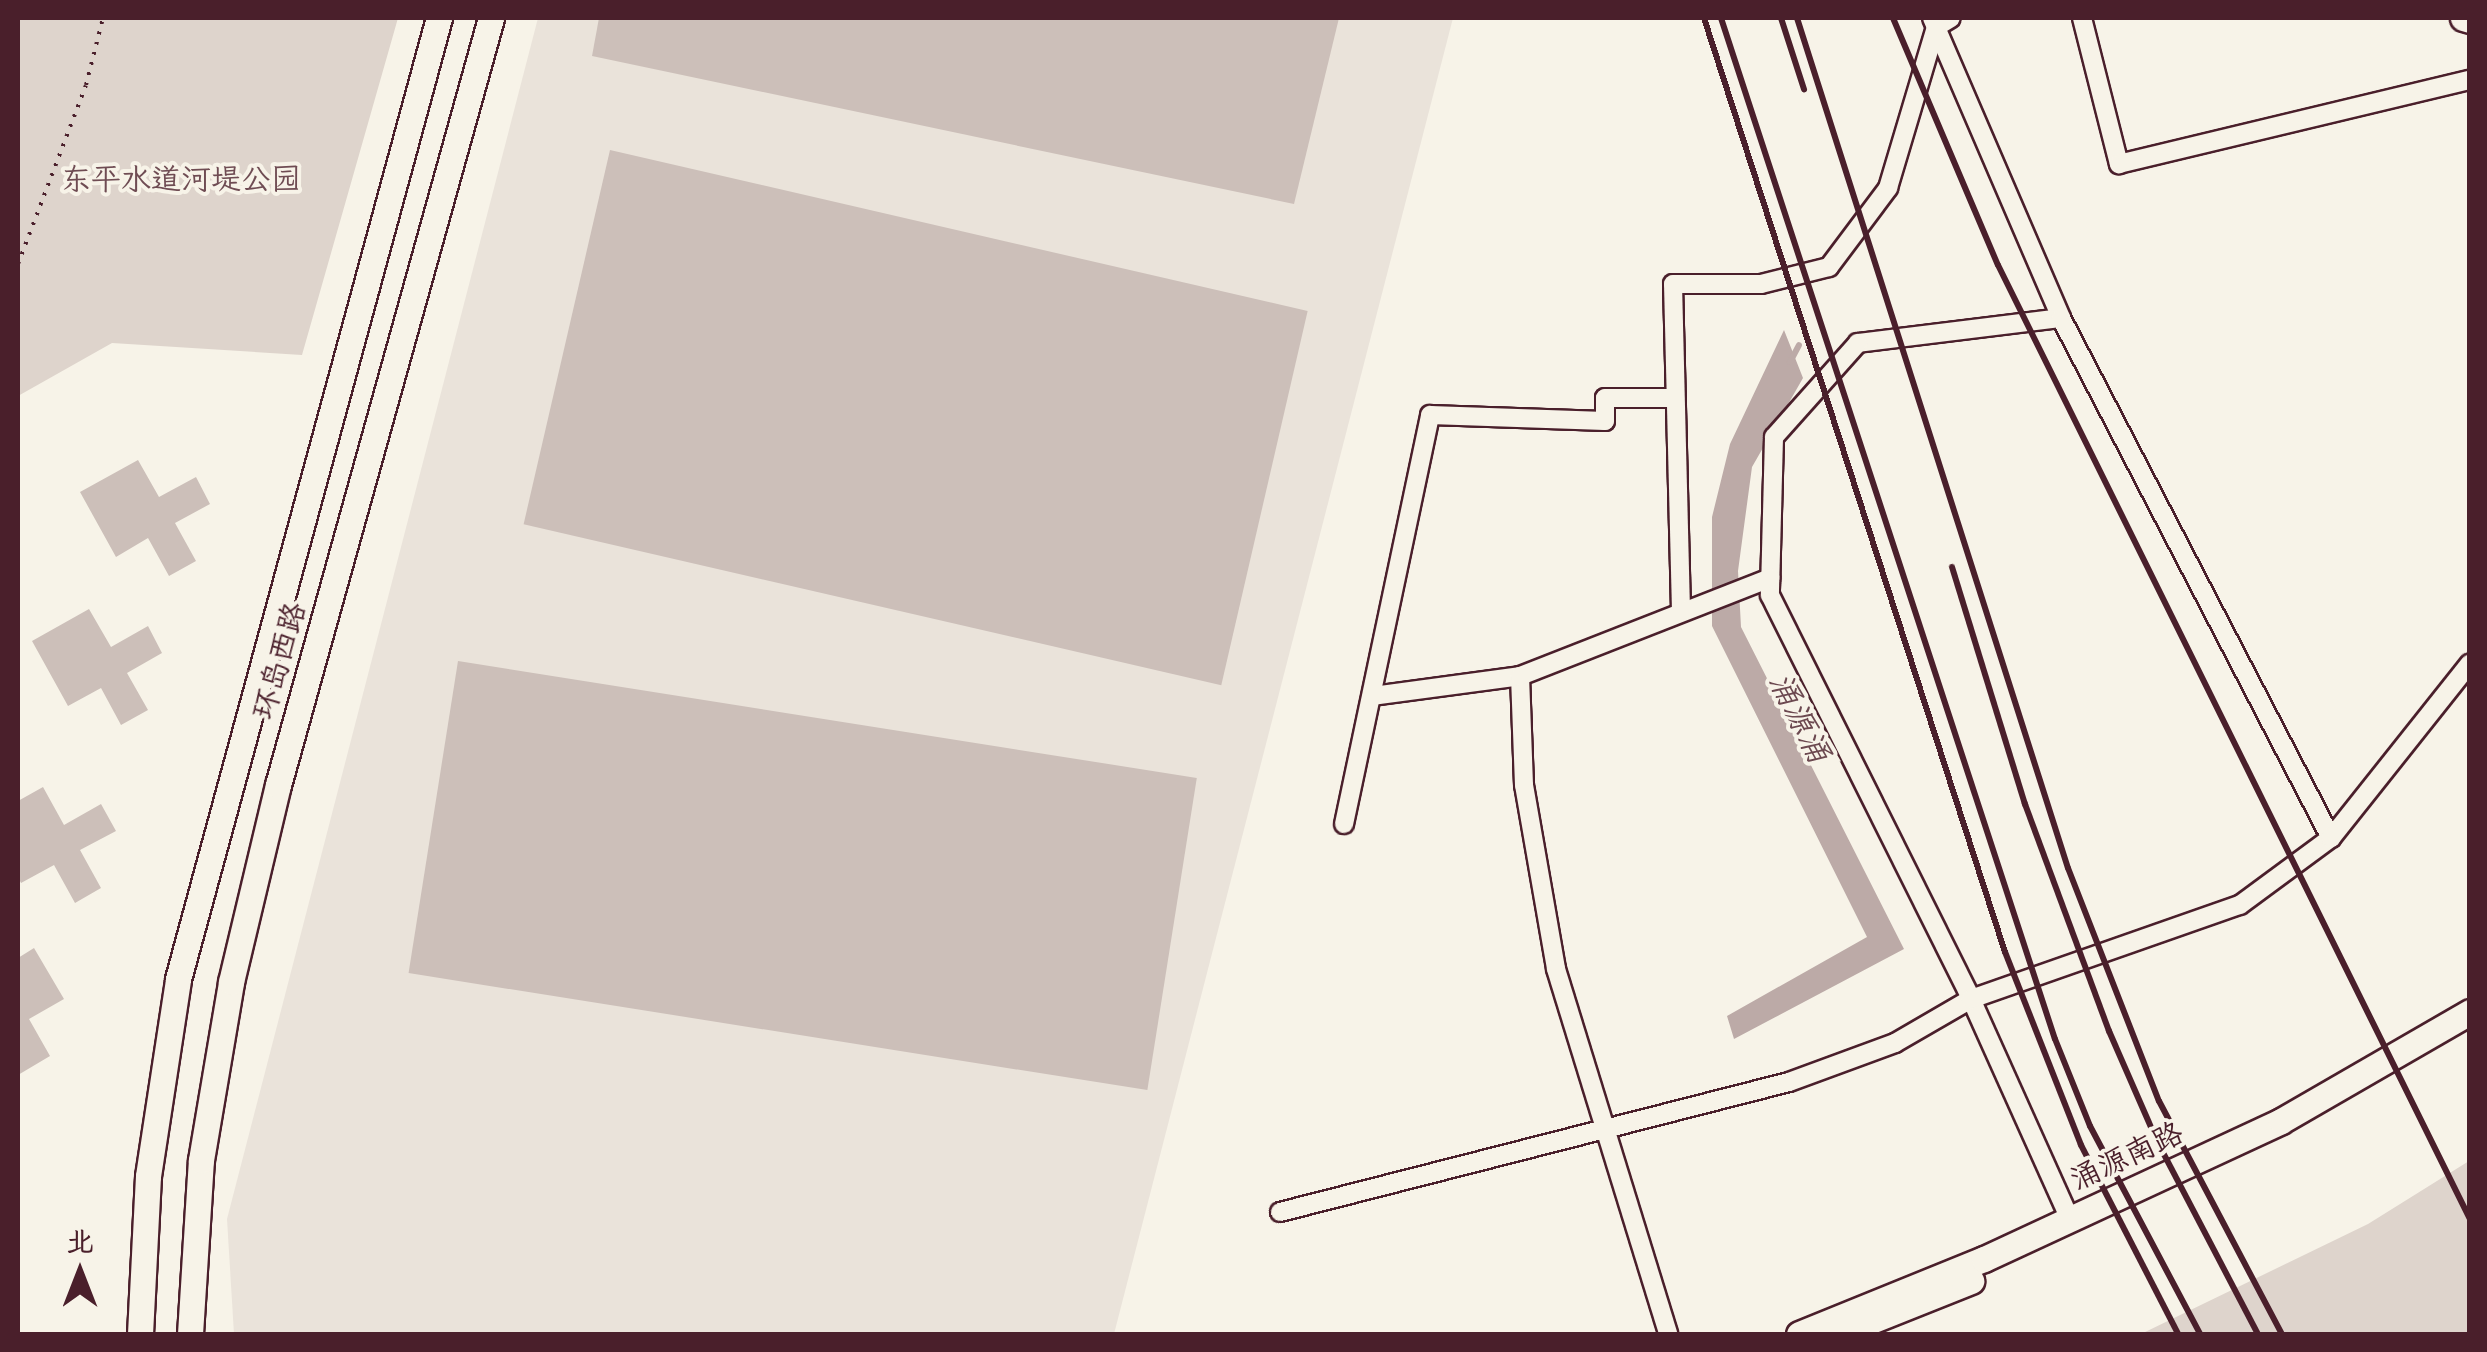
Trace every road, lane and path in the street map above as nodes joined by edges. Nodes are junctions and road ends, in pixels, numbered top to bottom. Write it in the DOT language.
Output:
graph roads {
  1 [pos="104,18"];
  2 [pos="438,18"];
  3 [pos="491,18"];
  4 [pos="2082,18"];
  5 [pos="1940,21"];
  6 [pos="2468,85"];
  7 [pos="18,264"];
  8 [pos="2060,318"];
  9 [pos="1676,398"];
  10 [pos="1770,578"];
  11 [pos="1681,611"];
  12 [pos="2470,663"];
  13 [pos="1520,676"];
  14 [pos="1373,696"];
  15 [pos="1344,824"];
  16 [pos="2330,838"];
  17 [pos="1972,999"];
  18 [pos="2470,1012"];
  19 [pos="2470,1028"];
  20 [pos="1605,1129"];
  21 [pos="1280,1212"];
  22 [pos="2070,1219"];
  23 [pos="140,1334"];
  24 [pos="190,1334"];
  25 [pos="1668,1334"];
  26 [pos="1799,1334"];
  27 [pos="1837,1334"];
  1 -- 7 [label="path"];
  2 -- 23 [label="main road, 环岛西路"];
  3 -- 24 [label="main road, 环岛西路"];
  4 -- 6 [label="street"];
  5 -- 8 [label="street"];
  5 -- 9 [label="street"];
  8 -- 10 [label="street"];
  8 -- 16 [label="street"];
  9 -- 11 [label="street"];
  9 -- 14 [label="street"];
  10 -- 11 [label="street"];
  10 -- 17 [label="street"];
  11 -- 13 [label="street"];
  12 -- 16 [label="street"];
  13 -- 14 [label="street"];
  13 -- 20 [label="street"];
  14 -- 15 [label="street"];
  16 -- 17 [label="street"];
  17 -- 20 [label="street"];
  17 -- 22 [label="street"];
  18 -- 22 [label="main road, 涌源南路"];
  19 -- 27 [label="main road, 涌源南路"];
  20 -- 21 [label="street"];
  20 -- 25 [label="street"];
  22 -- 26 [label="main road, 涌源南路"];
}
